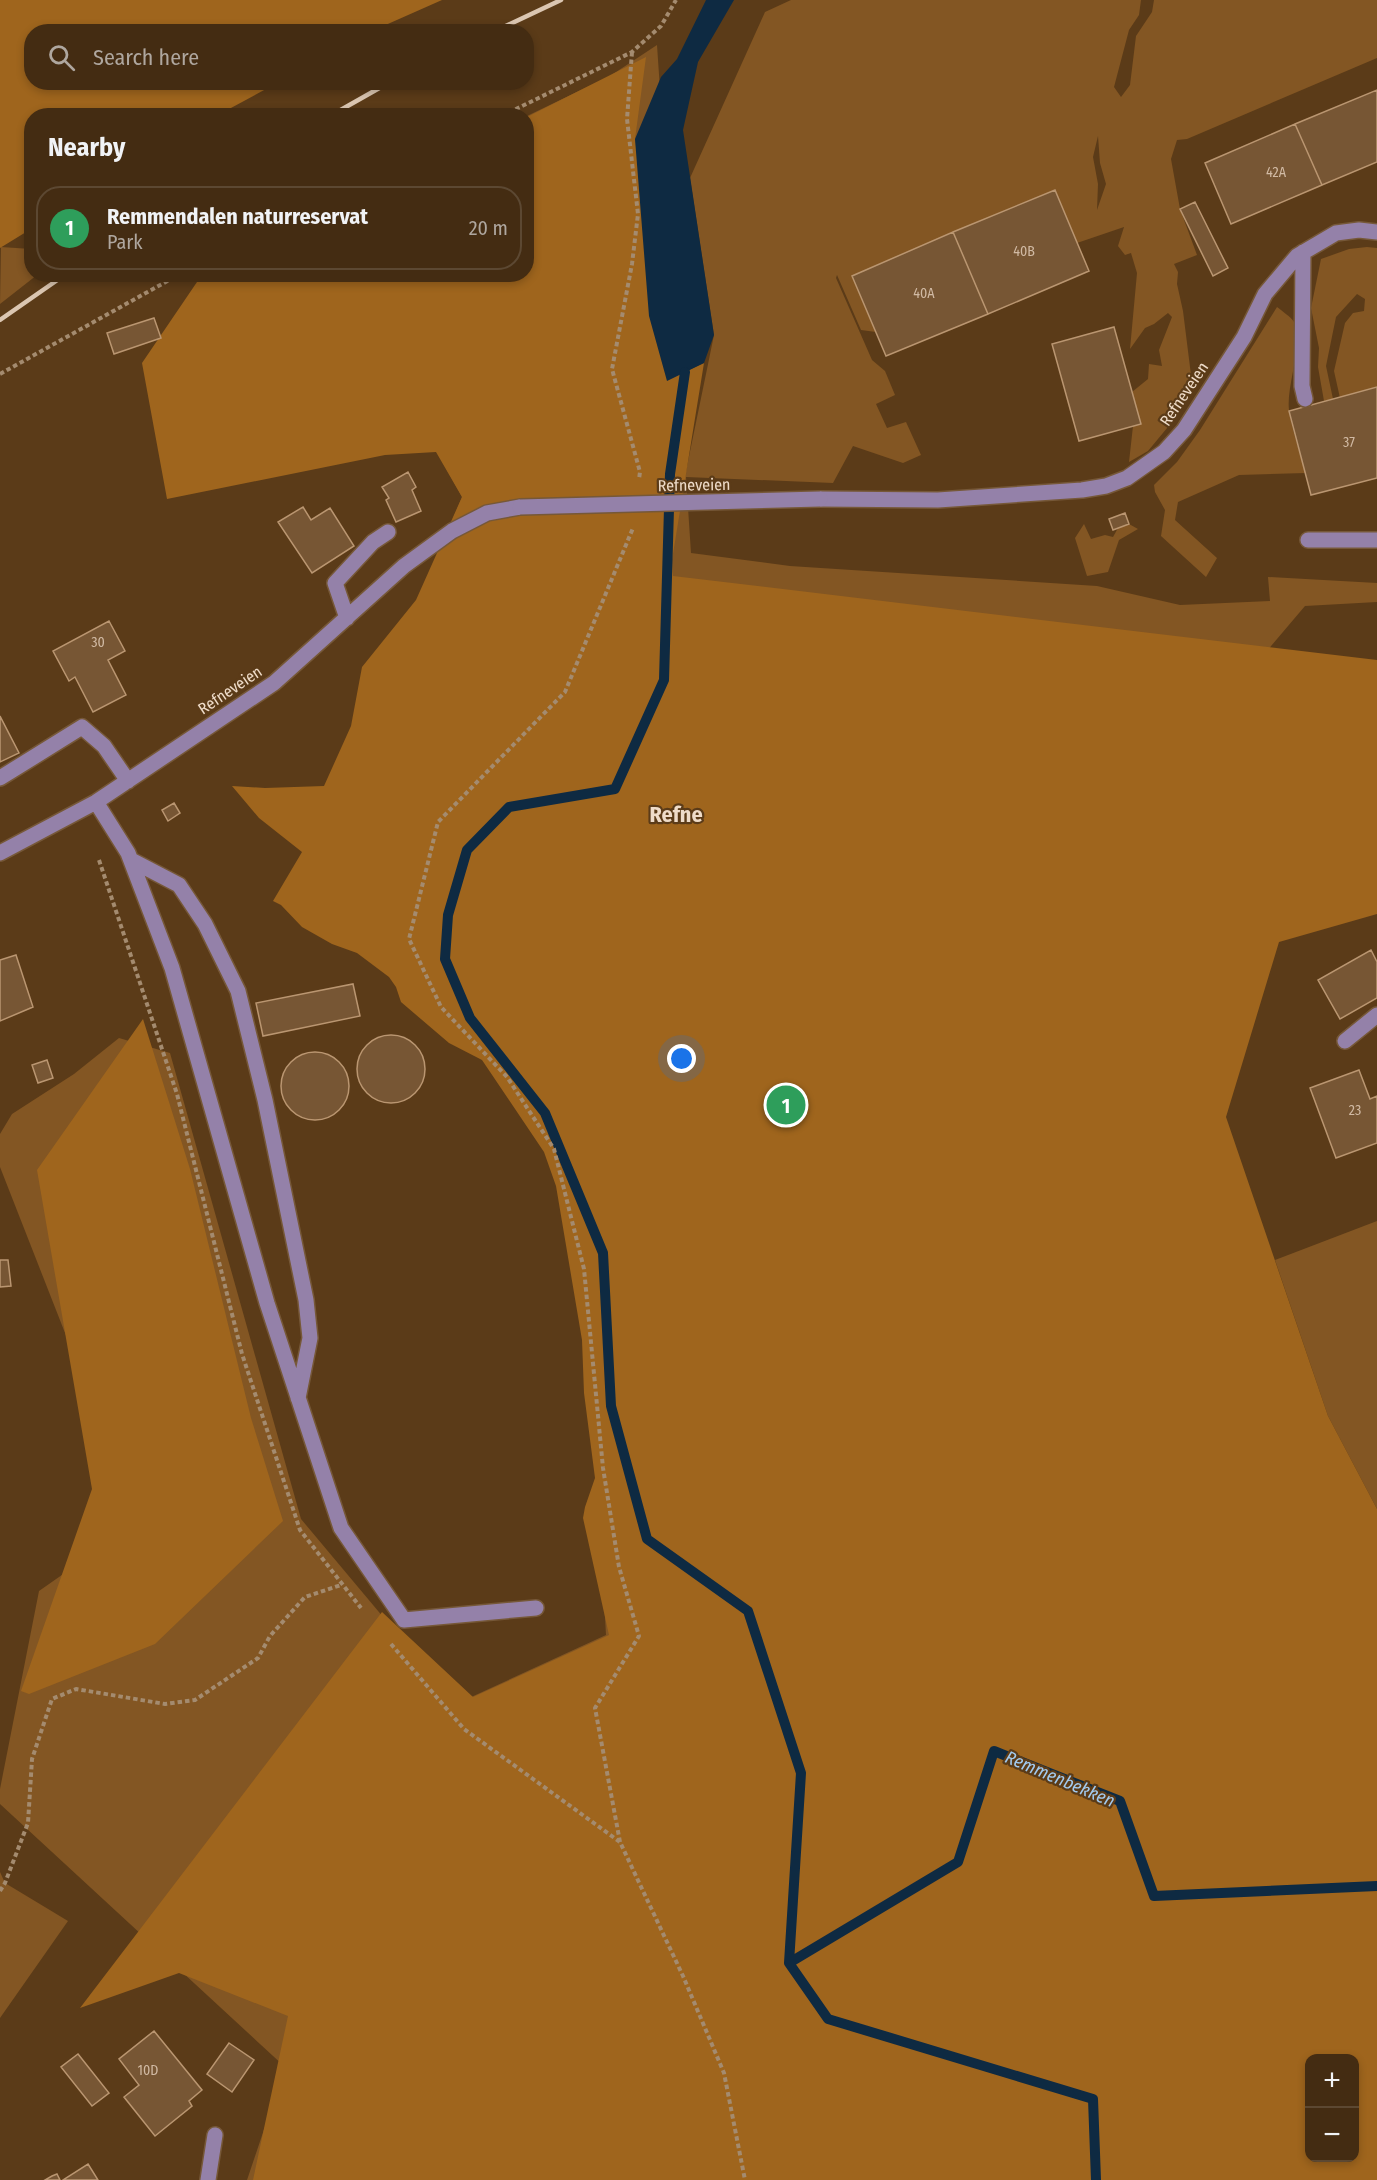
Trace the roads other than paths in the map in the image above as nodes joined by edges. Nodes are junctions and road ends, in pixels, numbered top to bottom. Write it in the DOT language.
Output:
graph roads {
  1 [pos="1377,232"];
  2 [pos="1303,252"];
  3 [pos="1305,399"];
  4 [pos="387,532"];
  5 [pos="1308,540"];
  6 [pos="1377,540"];
  7 [pos="347,618"];
  8 [pos="0,778"];
  9 [pos="128,781"];
  10 [pos="96,802"];
  11 [pos="0,853"];
  12 [pos="130,860"];
  13 [pos="1377,1015"];
  14 [pos="1346,1041"];
  15 [pos="298,1400"];
  16 [pos="536,1608"];
  17 [pos="215,2135"];
  18 [pos="208,2180"];
  1 -- 2 [label="street, Refneveien"];
  2 -- 3 [label="street"];
  2 -- 7 [label="street, Refneveien, bridge"];
  4 -- 7 [label="street"];
  5 -- 6 [label="street"];
  7 -- 9 [label="street, Refneveien"];
  8 -- 9 [label="street"];
  9 -- 10 [label="street, Refneveien"];
  10 -- 11 [label="street, Refneveien"];
  10 -- 12 [label="street"];
  12 -- 15 [label="street"];
  12 -- 15 [label="street"];
  13 -- 14 [label="street"];
  15 -- 16 [label="street"];
  17 -- 18 [label="street"];
}
